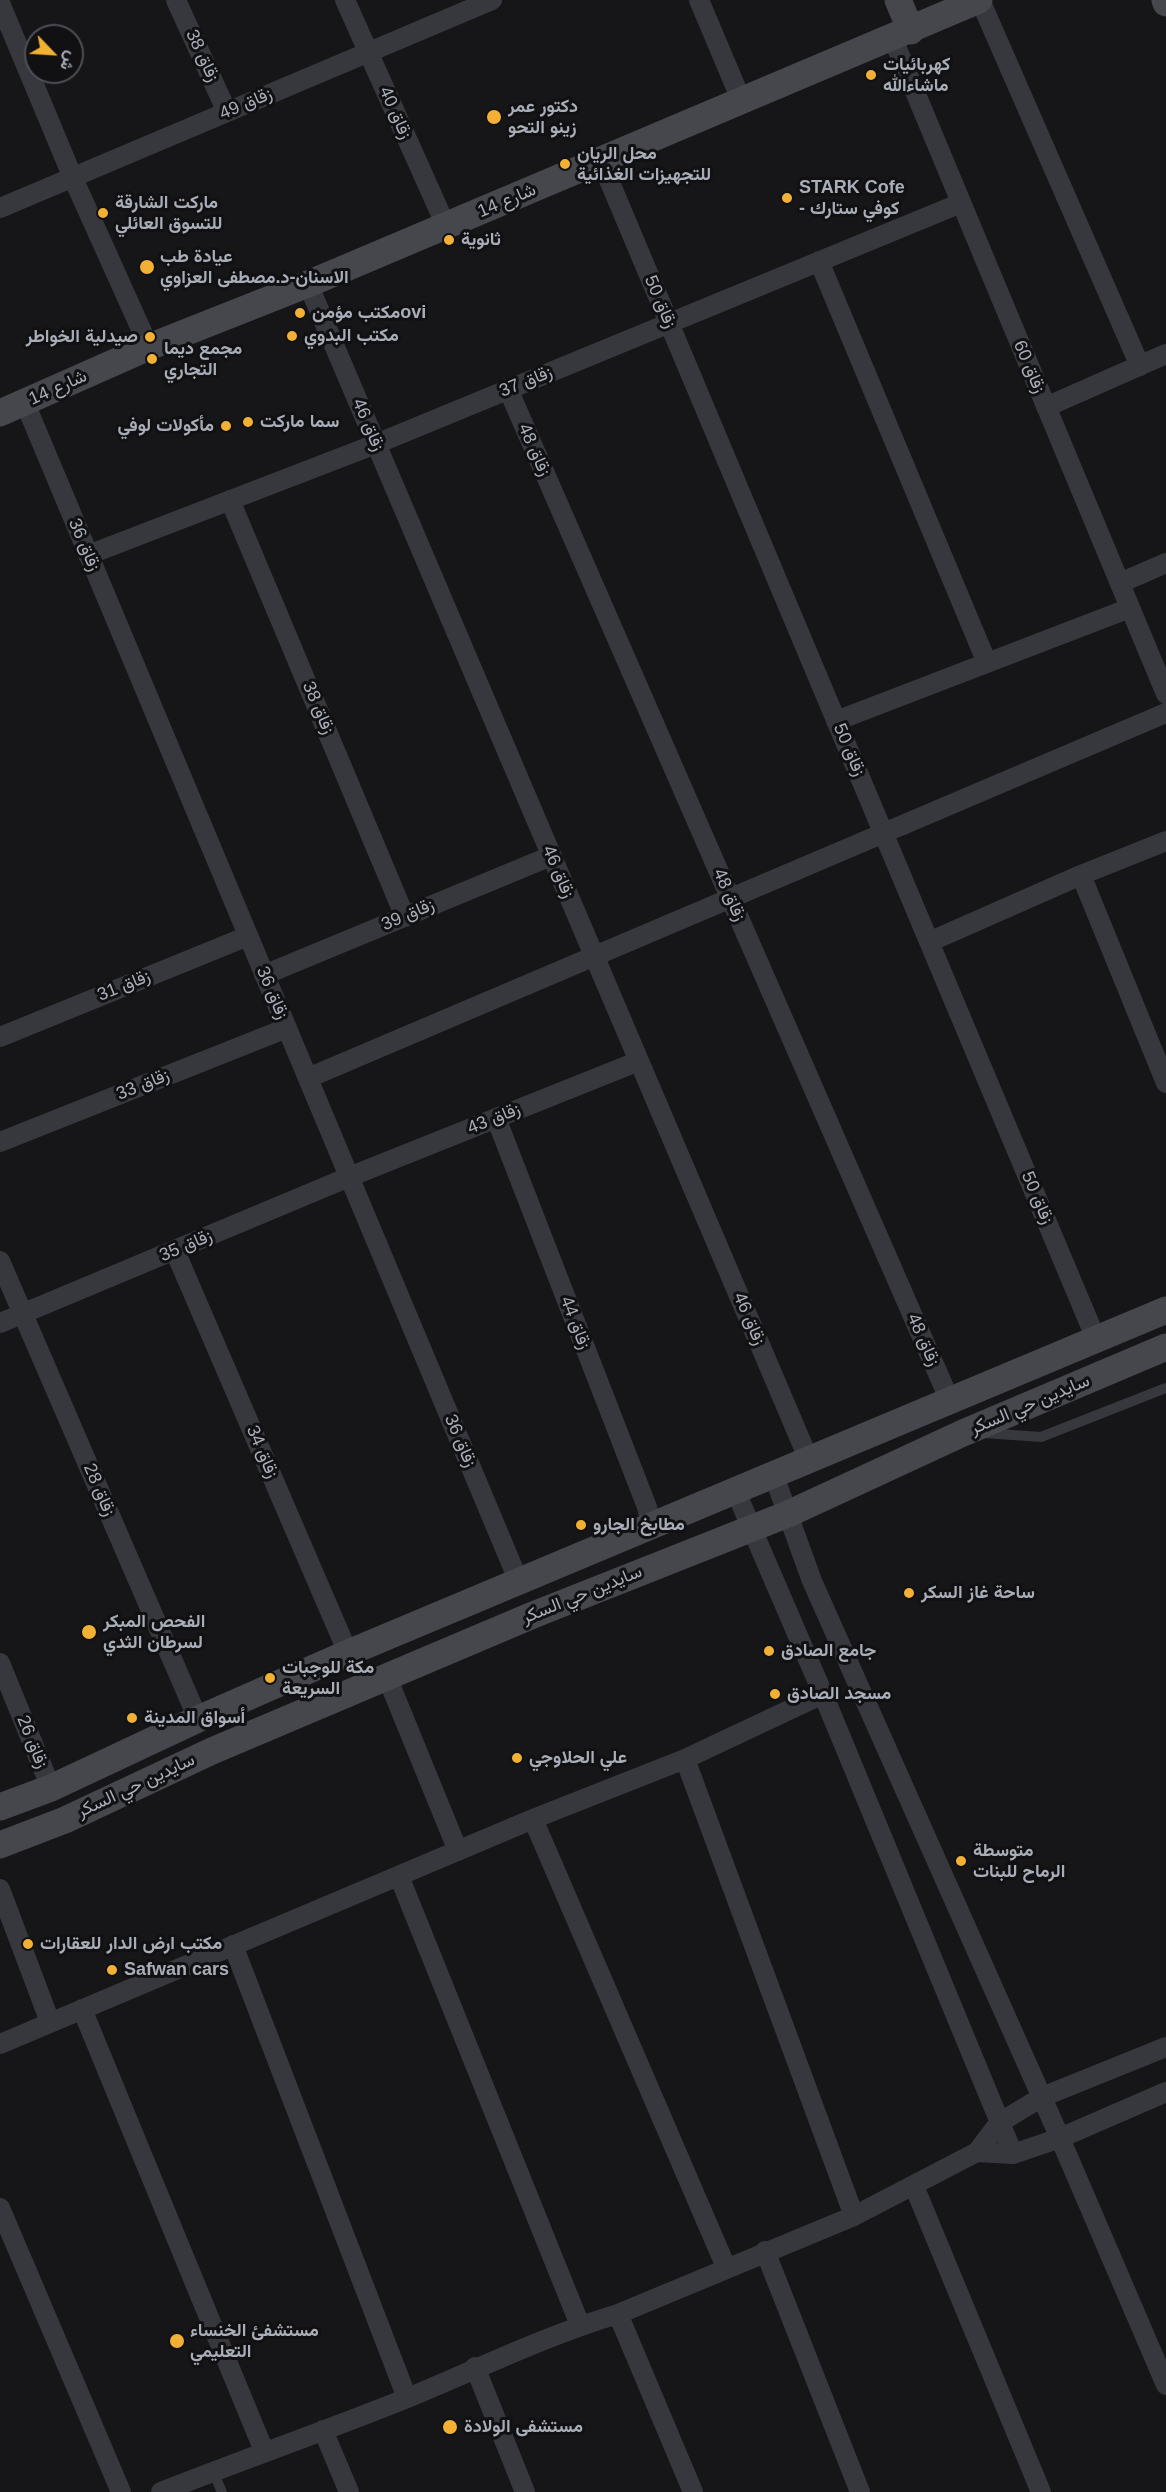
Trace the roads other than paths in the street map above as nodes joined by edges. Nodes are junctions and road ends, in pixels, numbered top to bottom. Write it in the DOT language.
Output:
graph roads {
  1 [pos="176,0"];
  2 [pos="345,0"];
  3 [pos="492,0"];
  4 [pos="699,0"];
  5 [pos="898,0"];
  6 [pos="980,0"];
  7 [pos="0,3"];
  8 [pos="902,35"];
  9 [pos="367,53"];
  10 [pos="742,102"];
  11 [pos="227,112"];
  12 [pos="601,161"];
  13 [pos="73,178"];
  14 [pos="961,203"];
  15 [pos="0,208"];
  16 [pos="446,226"];
  17 [pos="819,261"];
  18 [pos="308,284"];
  19 [pos="669,323"];
  20 [pos="149,347"];
  21 [pos="1166,354"];
  22 [pos="1140,366"];
  23 [pos="508,389"];
  24 [pos="25,403"];
  25 [pos="1046,407"];
  26 [pos="0,413"];
  27 [pos="376,444"];
  28 [pos="230,500"];
  29 [pos="88,555"];
  30 [pos="1166,563"];
  31 [pos="1120,583"];
  32 [pos="1130,608"];
  33 [pos="987,663"];
  34 [pos="1166,694"];
  35 [pos="1166,713"];
  36 [pos="836,721"];
  37 [pos="883,832"];
  38 [pos="1166,841"];
  39 [pos="551,856"];
  40 [pos="1081,875"];
  41 [pos="730,898"];
  42 [pos="405,916"];
  43 [pos="248,936"];
  44 [pos="929,942"];
  45 [pos="594,957"];
  46 [pos="264,975"];
  47 [pos="287,1028"];
  48 [pos="0,1037"];
  49 [pos="639,1061"];
  50 [pos="308,1078"];
  51 [pos="1166,1083"];
  52 [pos="496,1118"];
  53 [pos="0,1142"];
  54 [pos="349,1177"];
  55 [pos="175,1251"];
  56 [pos="0,1261"];
  57 [pos="1166,1310"];
  58 [pos="23,1313"];
  59 [pos="0,1323"];
  60 [pos="1096,1339"];
  61 [pos="1166,1347"];
  62 [pos="1166,1388"];
  63 [pos="950,1401"];
  64 [pos="963,1433"];
  65 [pos="809,1460"];
  66 [pos="774,1476"];
  67 [pos="736,1492"];
  68 [pos="788,1514"];
  69 [pos="652,1528"];
  70 [pos="753,1528"];
  71 [pos="519,1582"];
  72 [pos="348,1653"];
  73 [pos="0,1663"];
  74 [pos="387,1677"];
  75 [pos="823,1694"];
  76 [pos="198,1719"];
  77 [pos="685,1759"];
  78 [pos="51,1788"];
  79 [pos="0,1807"];
  80 [pos="533,1819"];
  81 [pos="0,1845"];
  82 [pos="458,1851"];
  83 [pos="399,1876"];
  84 [pos="0,1889"];
  85 [pos="233,1946"];
  86 [pos="82,2009"];
  87 [pos="50,2022"];
  88 [pos="0,2044"];
  89 [pos="1166,2048"];
  90 [pos="1166,2092"];
  91 [pos="1042,2097"];
  92 [pos="999,2123"];
  93 [pos="1060,2138"];
  94 [pos="977,2152"];
  95 [pos="1014,2154"];
  96 [pos="914,2186"];
  97 [pos="0,2208"];
  98 [pos="854,2216"];
  99 [pos="765,2251"];
  100 [pos="726,2267"];
  101 [pos="618,2314"];
  102 [pos="580,2325"];
  103 [pos="475,2367"];
  104 [pos="1166,2385"];
  105 [pos="407,2398"];
  106 [pos="323,2430"];
  107 [pos="264,2451"];
  108 [pos="213,2472"];
  109 [pos="166,2491"];
  110 [pos="121,2492"];
  111 [pos="222,2492"];
  112 [pos="349,2492"];
  113 [pos="525,2492"];
  114 [pos="693,2492"];
  115 [pos="860,2492"];
  116 [pos="1041,2492"];
  1 -- 11 [label="street, زقاق 38"];
  2 -- 9 [label="street, زقاق 40"];
  3 -- 9 [label="street, زقاق 49"];
  4 -- 10 [label="street"];
  5 -- 8 [label="street"];
  6 -- 8 [label="street, شارع 14"];
  6 -- 22 [label="street"];
  7 -- 13 [label="street"];
  8 -- 10 [label="street, شارع 14"];
  8 -- 14 [label="street, زقاق 60"];
  9 -- 11 [label="street, زقاق 49"];
  9 -- 16 [label="street, زقاق 40"];
  10 -- 12 [label="street, شارع 14"];
  11 -- 13 [label="street, زقاق 49"];
  12 -- 16 [label="street, شارع 14"];
  12 -- 19 [label="street, زقاق 50"];
  13 -- 15 [label="street, زقاق 49"];
  13 -- 20 [label="street"];
  14 -- 17 [label="street, زقاق 37"];
  14 -- 25 [label="street, زقاق 60"];
  16 -- 18 [label="street, شارع 14"];
  17 -- 19 [label="street, زقاق 37"];
  17 -- 33 [label="street"];
  18 -- 20 [label="street, شارع 14"];
  18 -- 27 [label="street, زقاق 46"];
  19 -- 23 [label="street, زقاق 37"];
  19 -- 36 [label="street, زقاق 50"];
  20 -- 24 [label="street, شارع 14"];
  21 -- 22 [label="street"];
  22 -- 25 [label="street"];
  23 -- 27 [label="street, زقاق 37"];
  23 -- 41 [label="street, زقاق 48"];
  24 -- 26 [label="street, شارع 14"];
  24 -- 29 [label="street, زقاق 36"];
  25 -- 31 [label="street, زقاق 60"];
  27 -- 28 [label="street, زقاق 37"];
  27 -- 39 [label="street, زقاق 46"];
  28 -- 29 [label="street, زقاق 37"];
  28 -- 42 [label="street, زقاق 38"];
  29 -- 43 [label="street, زقاق 36"];
  30 -- 31 [label="street"];
  31 -- 32 [label="street, زقاق 60"];
  32 -- 33 [label="street"];
  32 -- 34 [label="street, زقاق 60"];
  33 -- 36 [label="street"];
  35 -- 37 [label="street"];
  36 -- 37 [label="street, زقاق 50"];
  37 -- 41 [label="street"];
  37 -- 44 [label="street, زقاق 50"];
  38 -- 40 [label="street"];
  39 -- 42 [label="street, زقاق 39"];
  39 -- 45 [label="street, زقاق 46"];
  40 -- 44 [label="street"];
  40 -- 51 [label="street"];
  41 -- 45 [label="street"];
  41 -- 63 [label="street, زقاق 48"];
  42 -- 46 [label="street, زقاق 39"];
  43 -- 46 [label="street, زقاق 36"];
  43 -- 48 [label="street, زقاق 31"];
  44 -- 60 [label="street, زقاق 50"];
  45 -- 49 [label="street, زقاق 46"];
  45 -- 50 [label="street"];
  46 -- 47 [label="street, زقاق 36"];
  47 -- 50 [label="street, زقاق 36"];
  47 -- 53 [label="street, زقاق 33"];
  49 -- 52 [label="street, زقاق 43"];
  49 -- 65 [label="street, زقاق 46"];
  50 -- 54 [label="street, زقاق 36"];
  52 -- 54 [label="street, زقاق 43"];
  52 -- 69 [label="street, زقاق 44"];
  54 -- 55 [label="street, زقاق 35"];
  54 -- 71 [label="street, زقاق 36"];
  55 -- 58 [label="street, زقاق 35"];
  55 -- 72 [label="street, زقاق 34"];
  56 -- 58 [label="street, زقاق 28"];
  57 -- 60 [label="street, سايدين حي السكر"];
  58 -- 59 [label="street, زقاق 35"];
  58 -- 76 [label="street, زقاق 28"];
  60 -- 63 [label="street, سايدين حي السكر"];
  61 -- 64 [label="street, سايدين حي السكر"];
  62 -- 64 [label="lane"];
  63 -- 65 [label="street, سايدين حي السكر"];
  64 -- 68 [label="street, سايدين حي السكر"];
  65 -- 66 [label="street, سايدين حي السكر"];
  66 -- 67 [label="street, سايدين حي السكر"];
  66 -- 68 [label="street"];
  67 -- 69 [label="street, سايدين حي السكر"];
  67 -- 70 [label="street"];
  68 -- 70 [label="street, سايدين حي السكر"];
  68 -- 91 [label="street"];
  69 -- 71 [label="street, سايدين حي السكر"];
  70 -- 74 [label="street, سايدين حي السكر"];
  70 -- 75 [label="street"];
  71 -- 72 [label="street, سايدين حي السكر"];
  72 -- 76 [label="street, سايدين حي السكر"];
  73 -- 78 [label="street, زقاق 26"];
  74 -- 81 [label="street, سايدين حي السكر"];
  74 -- 82 [label="street"];
  75 -- 77 [label="street"];
  75 -- 92 [label="street"];
  76 -- 78 [label="street, سايدين حي السكر"];
  77 -- 80 [label="street"];
  77 -- 98 [label="street"];
  78 -- 79 [label="street, سايدين حي السكر"];
  80 -- 82 [label="street"];
  80 -- 100 [label="street"];
  82 -- 83 [label="street"];
  83 -- 85 [label="street"];
  83 -- 102 [label="street"];
  84 -- 87 [label="street"];
  85 -- 86 [label="street"];
  85 -- 105 [label="street"];
  86 -- 87 [label="street"];
  86 -- 107 [label="street"];
  87 -- 88 [label="street"];
  89 -- 91 [label="street"];
  90 -- 93 [label="street"];
  91 -- 92 [label="street"];
  91 -- 93 [label="street"];
  92 -- 94 [label="street"];
  92 -- 95 [label="street"];
  93 -- 95 [label="street"];
  93 -- 104 [label="street"];
  94 -- 95 [label="street"];
  94 -- 96 [label="street"];
  96 -- 98 [label="street"];
  96 -- 116 [label="street"];
  97 -- 110 [label="street"];
  98 -- 99 [label="street"];
  99 -- 100 [label="street"];
  99 -- 115 [label="street"];
  100 -- 101 [label="street"];
  101 -- 102 [label="street"];
  101 -- 114 [label="street"];
  102 -- 103 [label="street"];
  103 -- 105 [label="street"];
  103 -- 113 [label="street"];
  105 -- 106 [label="street"];
  106 -- 107 [label="street"];
  106 -- 112 [label="street"];
  107 -- 108 [label="street"];
  108 -- 109 [label="street"];
  108 -- 111 [label="lane"];
}
